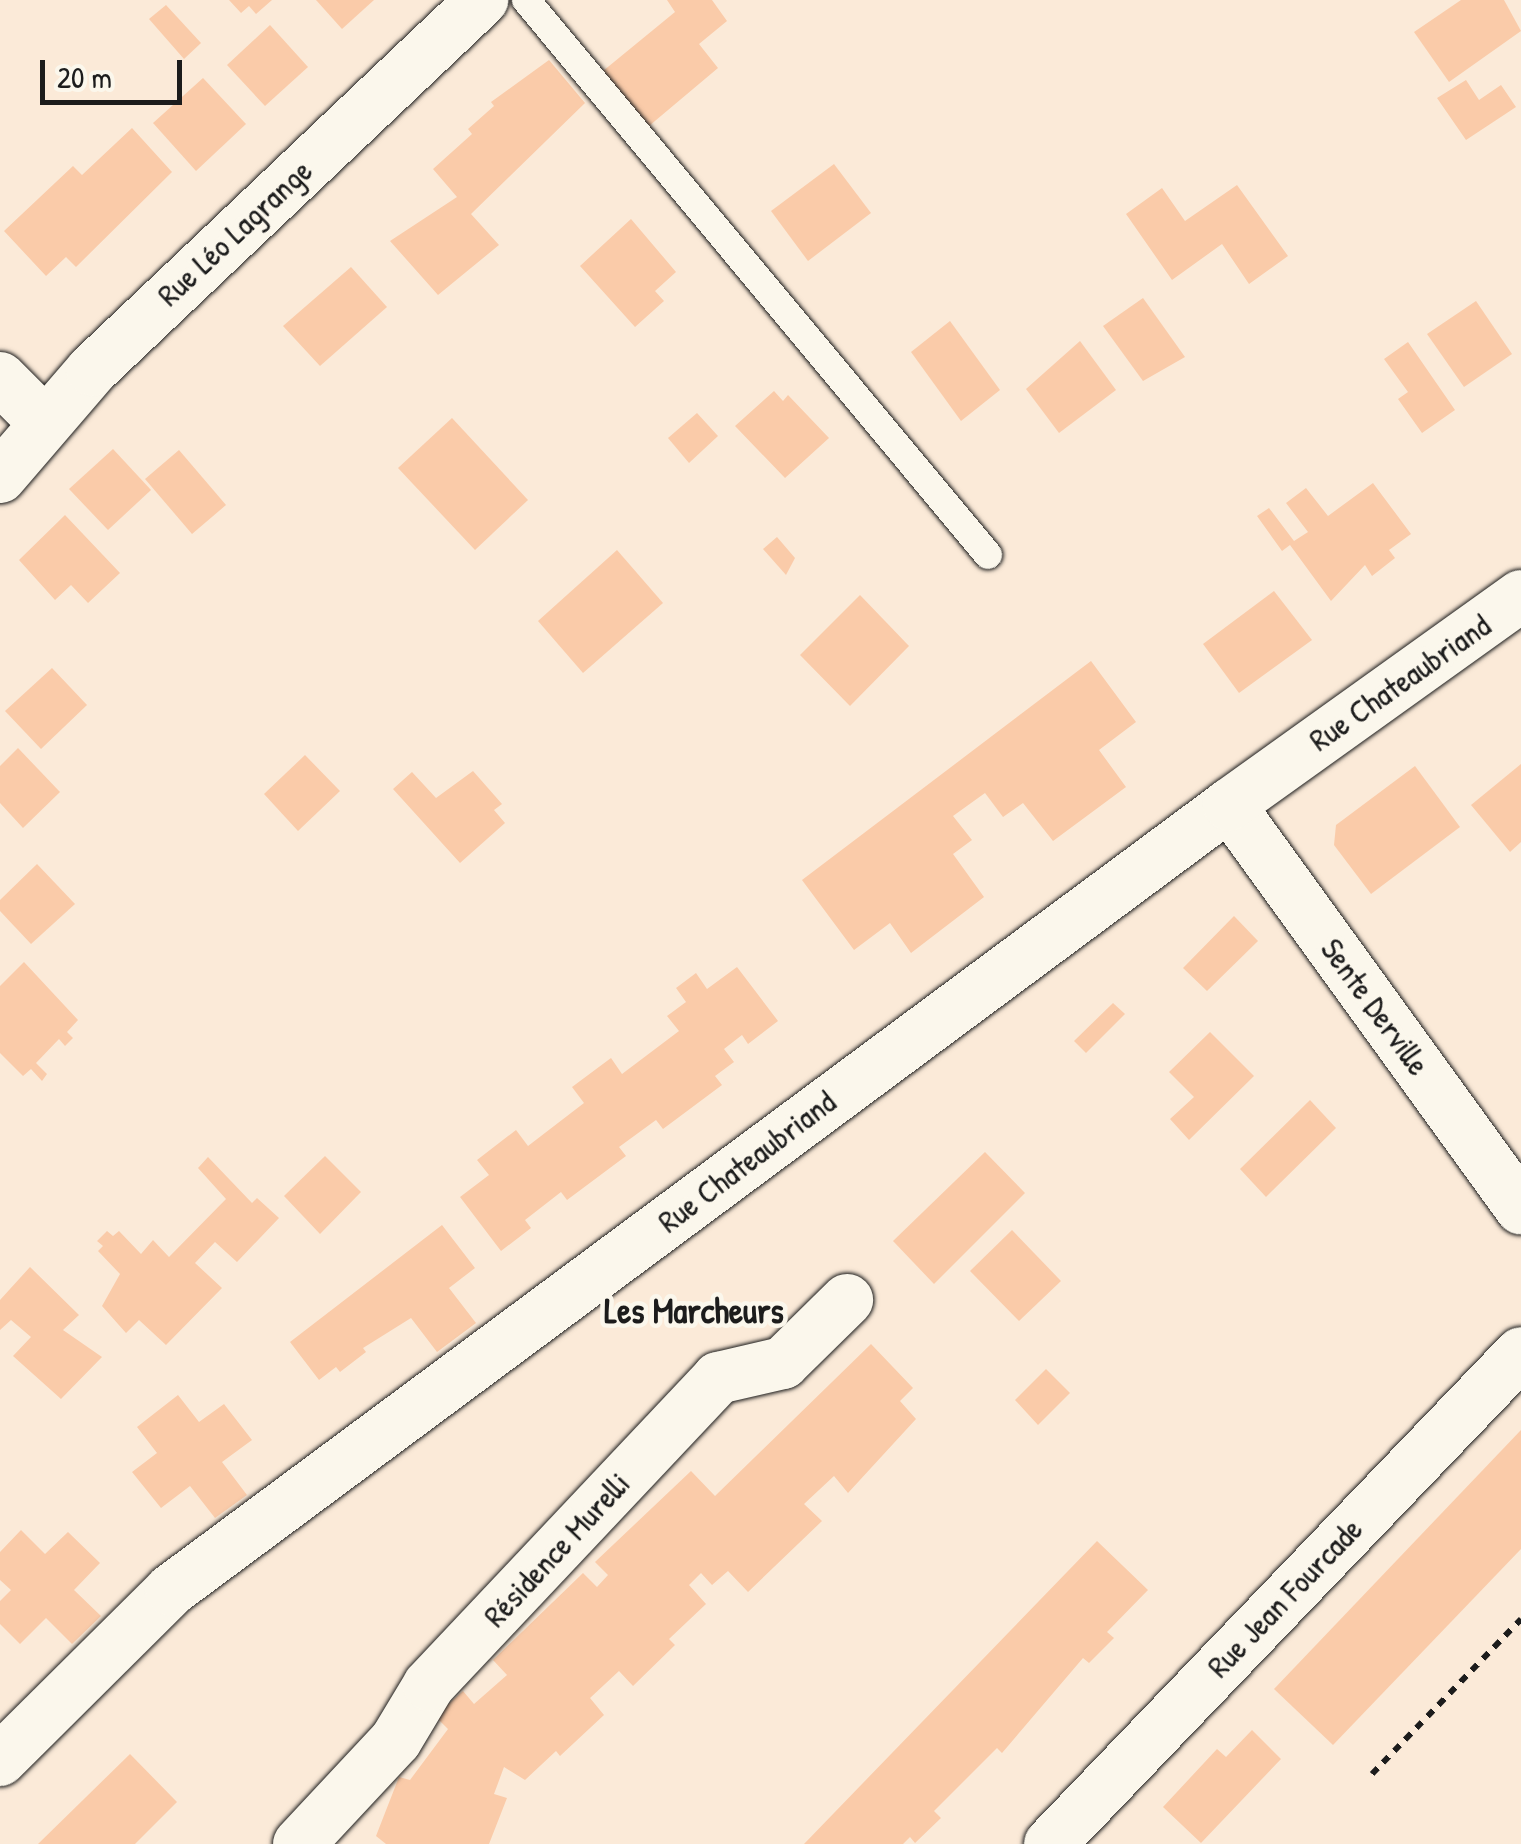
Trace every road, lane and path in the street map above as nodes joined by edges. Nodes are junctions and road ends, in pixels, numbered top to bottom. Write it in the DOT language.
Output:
graph roads {
  1 [pos="482,0"];
  2 [pos="526,0"];
  3 [pos="0,378"];
  4 [pos="44,422"];
  5 [pos="0,477"];
  6 [pos="988,555"];
  7 [pos="1521,596"];
  8 [pos="1229,805"];
  9 [pos="1521,1209"];
  10 [pos="847,1300"];
  11 [pos="1521,1353"];
  12 [pos="1521,1619"];
  13 [pos="0,1760"];
  14 [pos="1372,1774"];
  15 [pos="299,1844"];
  16 [pos="1050,1844"];
  1 -- 4 [label="street, Rue Léo Lagrange"];
  2 -- 6 [label="lane"];
  3 -- 4 [label="street"];
  4 -- 5 [label="street, Rue Léo Lagrange"];
  7 -- 8 [label="street, Rue Chateaubriand"];
  8 -- 9 [label="street, Sente Derville"];
  8 -- 13 [label="street, Rue Chateaubriand"];
  10 -- 15 [label="street, Résidence Murelli"];
  11 -- 16 [label="street, Rue Jean Fourcade"];
  12 -- 14 [label="path"];
}
